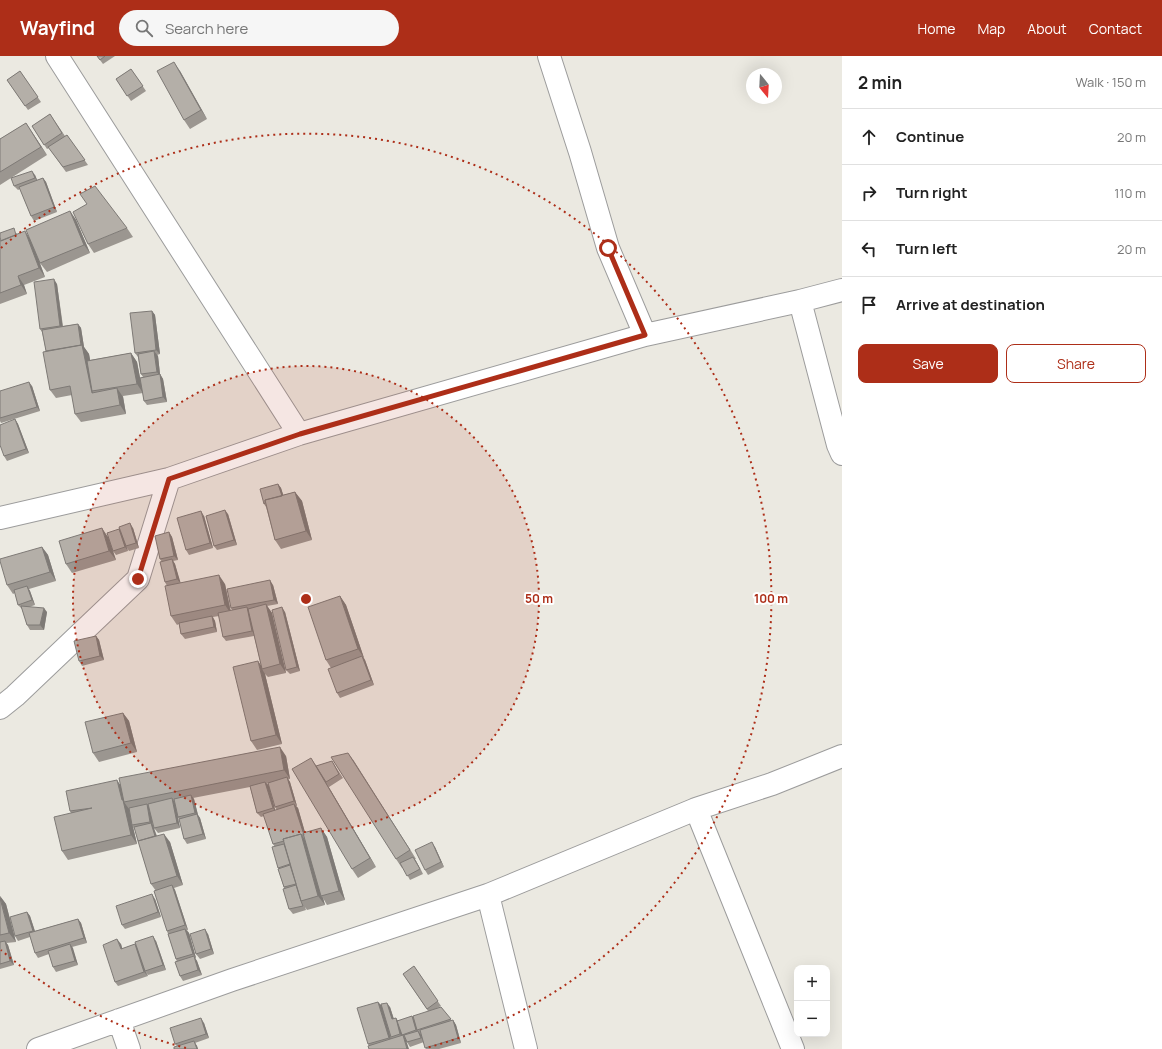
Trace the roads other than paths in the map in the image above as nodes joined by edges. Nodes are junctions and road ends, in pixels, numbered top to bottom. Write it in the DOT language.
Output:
graph roads {
  1 [pos="57,56"];
  2 [pos="549,56"];
  3 [pos="842,290"];
  4 [pos="800,301"];
  5 [pos="645,335"];
  6 [pos="300,434"];
  7 [pos="842,454"];
  8 [pos="169,479"];
  9 [pos="0,518"];
  10 [pos="0,708"];
  11 [pos="842,756"];
  12 [pos="696,809"];
  13 [pos="488,895"];
  14 [pos="119,1020"];
  15 [pos="38,1049"];
  16 [pos="129,1049"];
  17 [pos="526,1049"];
  18 [pos="793,1049"];
  1 -- 6 [label="street"];
  2 -- 5 [label="street"];
  3 -- 4 [label="street"];
  4 -- 5 [label="street"];
  4 -- 7 [label="street"];
  5 -- 6 [label="street"];
  6 -- 8 [label="street"];
  8 -- 9 [label="street"];
  8 -- 10 [label="street"];
  11 -- 12 [label="street"];
  12 -- 13 [label="street"];
  12 -- 18 [label="street"];
  13 -- 14 [label="street"];
  13 -- 17 [label="street"];
  14 -- 15 [label="street"];
  14 -- 16 [label="street"];
}
